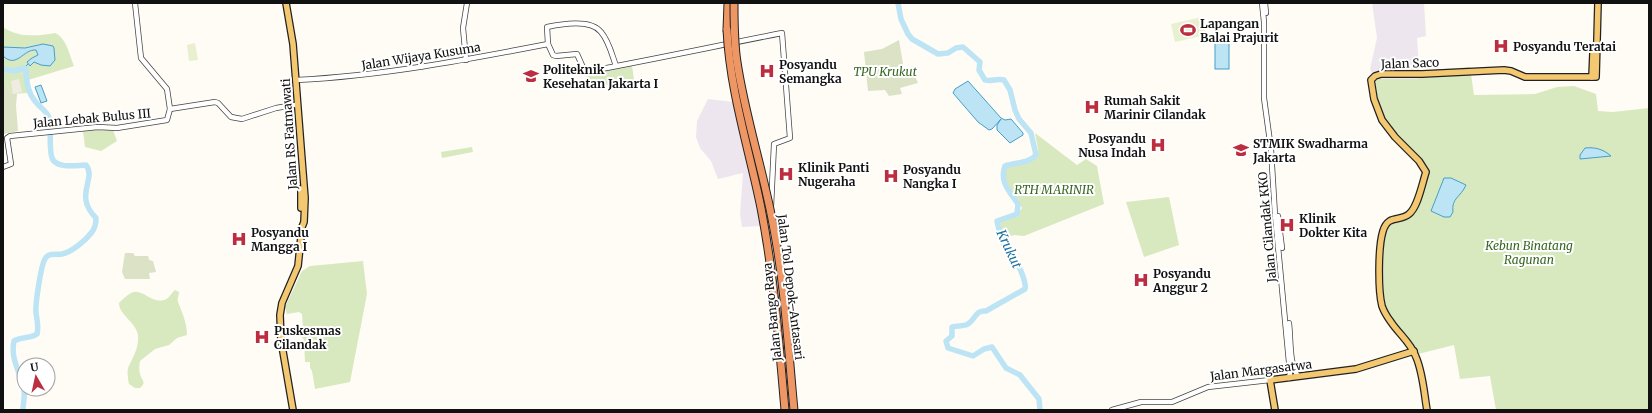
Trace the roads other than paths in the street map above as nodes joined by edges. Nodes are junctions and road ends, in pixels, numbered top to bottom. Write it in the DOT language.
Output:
graph roads {
  1 [pos="135,3"];
  2 [pos="286,3"];
  3 [pos="467,3"];
  4 [pos="1262,3"];
  5 [pos="1265,3"];
  6 [pos="1594,3"];
  7 [pos="1598,3"];
  8 [pos="730,4"];
  9 [pos="291,39"];
  10 [pos="548,44"];
  11 [pos="732,44"];
  12 [pos="466,60"];
  13 [pos="616,66"];
  14 [pos="1594,77"];
  15 [pos="296,80"];
  16 [pos="294,105"];
  17 [pos="170,110"];
  18 [pos="3,167"];
  19 [pos="772,198"];
  20 [pos="763,199"];
  21 [pos="768,213"];
  22 [pos="765,218"];
  23 [pos="302,227"];
  24 [pos="1414,351"];
  25 [pos="1298,376"];
  26 [pos="1289,378"];
  27 [pos="1270,380"];
  28 [pos="789,396"];
  29 [pos="294,410"];
  30 [pos="786,410"];
  31 [pos="793,410"];
  32 [pos="1112,410"];
  33 [pos="1275,410"];
  34 [pos="1427,410"];
  1 -- 17 [label="street"];
  2 -- 9 [label="main road, Jalan RS Fatmawati"];
  3 -- 12 [label="street"];
  4 -- 26 [label="street, Jalan Cilandak KKO"];
  5 -- 25 [label="street, Jalan Cilandak KKO"];
  6 -- 14 [label="main road"];
  7 -- 14 [label="main road"];
  8 -- 28 [label="highway, Jalan Tol Depok–Antasari, bridge"];
  8 -- 28 [label="highway, Jalan Tol Depok–Antasari, bridge"];
  9 -- 15 [label="main road, Jalan RS Fatmawati"];
  9 -- 16 [label="main road, Jalan RS Fatmawati"];
  10 -- 12 [label="street, Jalan Wijaya Kusuma"];
  10 -- 13 [label="street"];
  10 -- 13 [label="street"];
  11 -- 13 [label="street"];
  11 -- 19 [label="street, Jalan Bango Raya"];
  11 -- 20 [label="street, Jalan Bango Raya"];
  12 -- 15 [label="street, Jalan Wijaya Kusuma"];
  14 -- 24 [label="main road, Jalan Saco"];
  15 -- 23 [label="main road, Jalan RS Fatmawati"];
  16 -- 17 [label="street"];
  16 -- 23 [label="main road, Jalan RS Fatmawati"];
  17 -- 18 [label="street, Jalan Lebak Bulus III"];
  19 -- 20 [label="street"];
  19 -- 21 [label="street, Jalan Bango Raya"];
  20 -- 21 [label="street, Jalan Bango Raya"];
  20 -- 22 [label="street, Jalan Bango Raya"];
  21 -- 22 [label="street, Jalan Bango Raya"];
  21 -- 28 [label="street, Jalan Bango Raya"];
  22 -- 28 [label="street, Jalan Bango Raya"];
  23 -- 29 [label="main road, Jalan RS Fatmawati"];
  24 -- 25 [label="main road, Jalan Margasatwa"];
  24 -- 34 [label="main road, Jalan Saco"];
  25 -- 26 [label="main road, Jalan Margasatwa"];
  26 -- 27 [label="main road, Jalan Margasatwa"];
  27 -- 32 [label="street, Jalan Margasatwa"];
  27 -- 33 [label="main road"];
  28 -- 30 [label="highway, Jalan Tol Depok–Antasari, bridge"];
  28 -- 31 [label="highway, Jalan Tol Depok–Antasari, bridge"];
}
